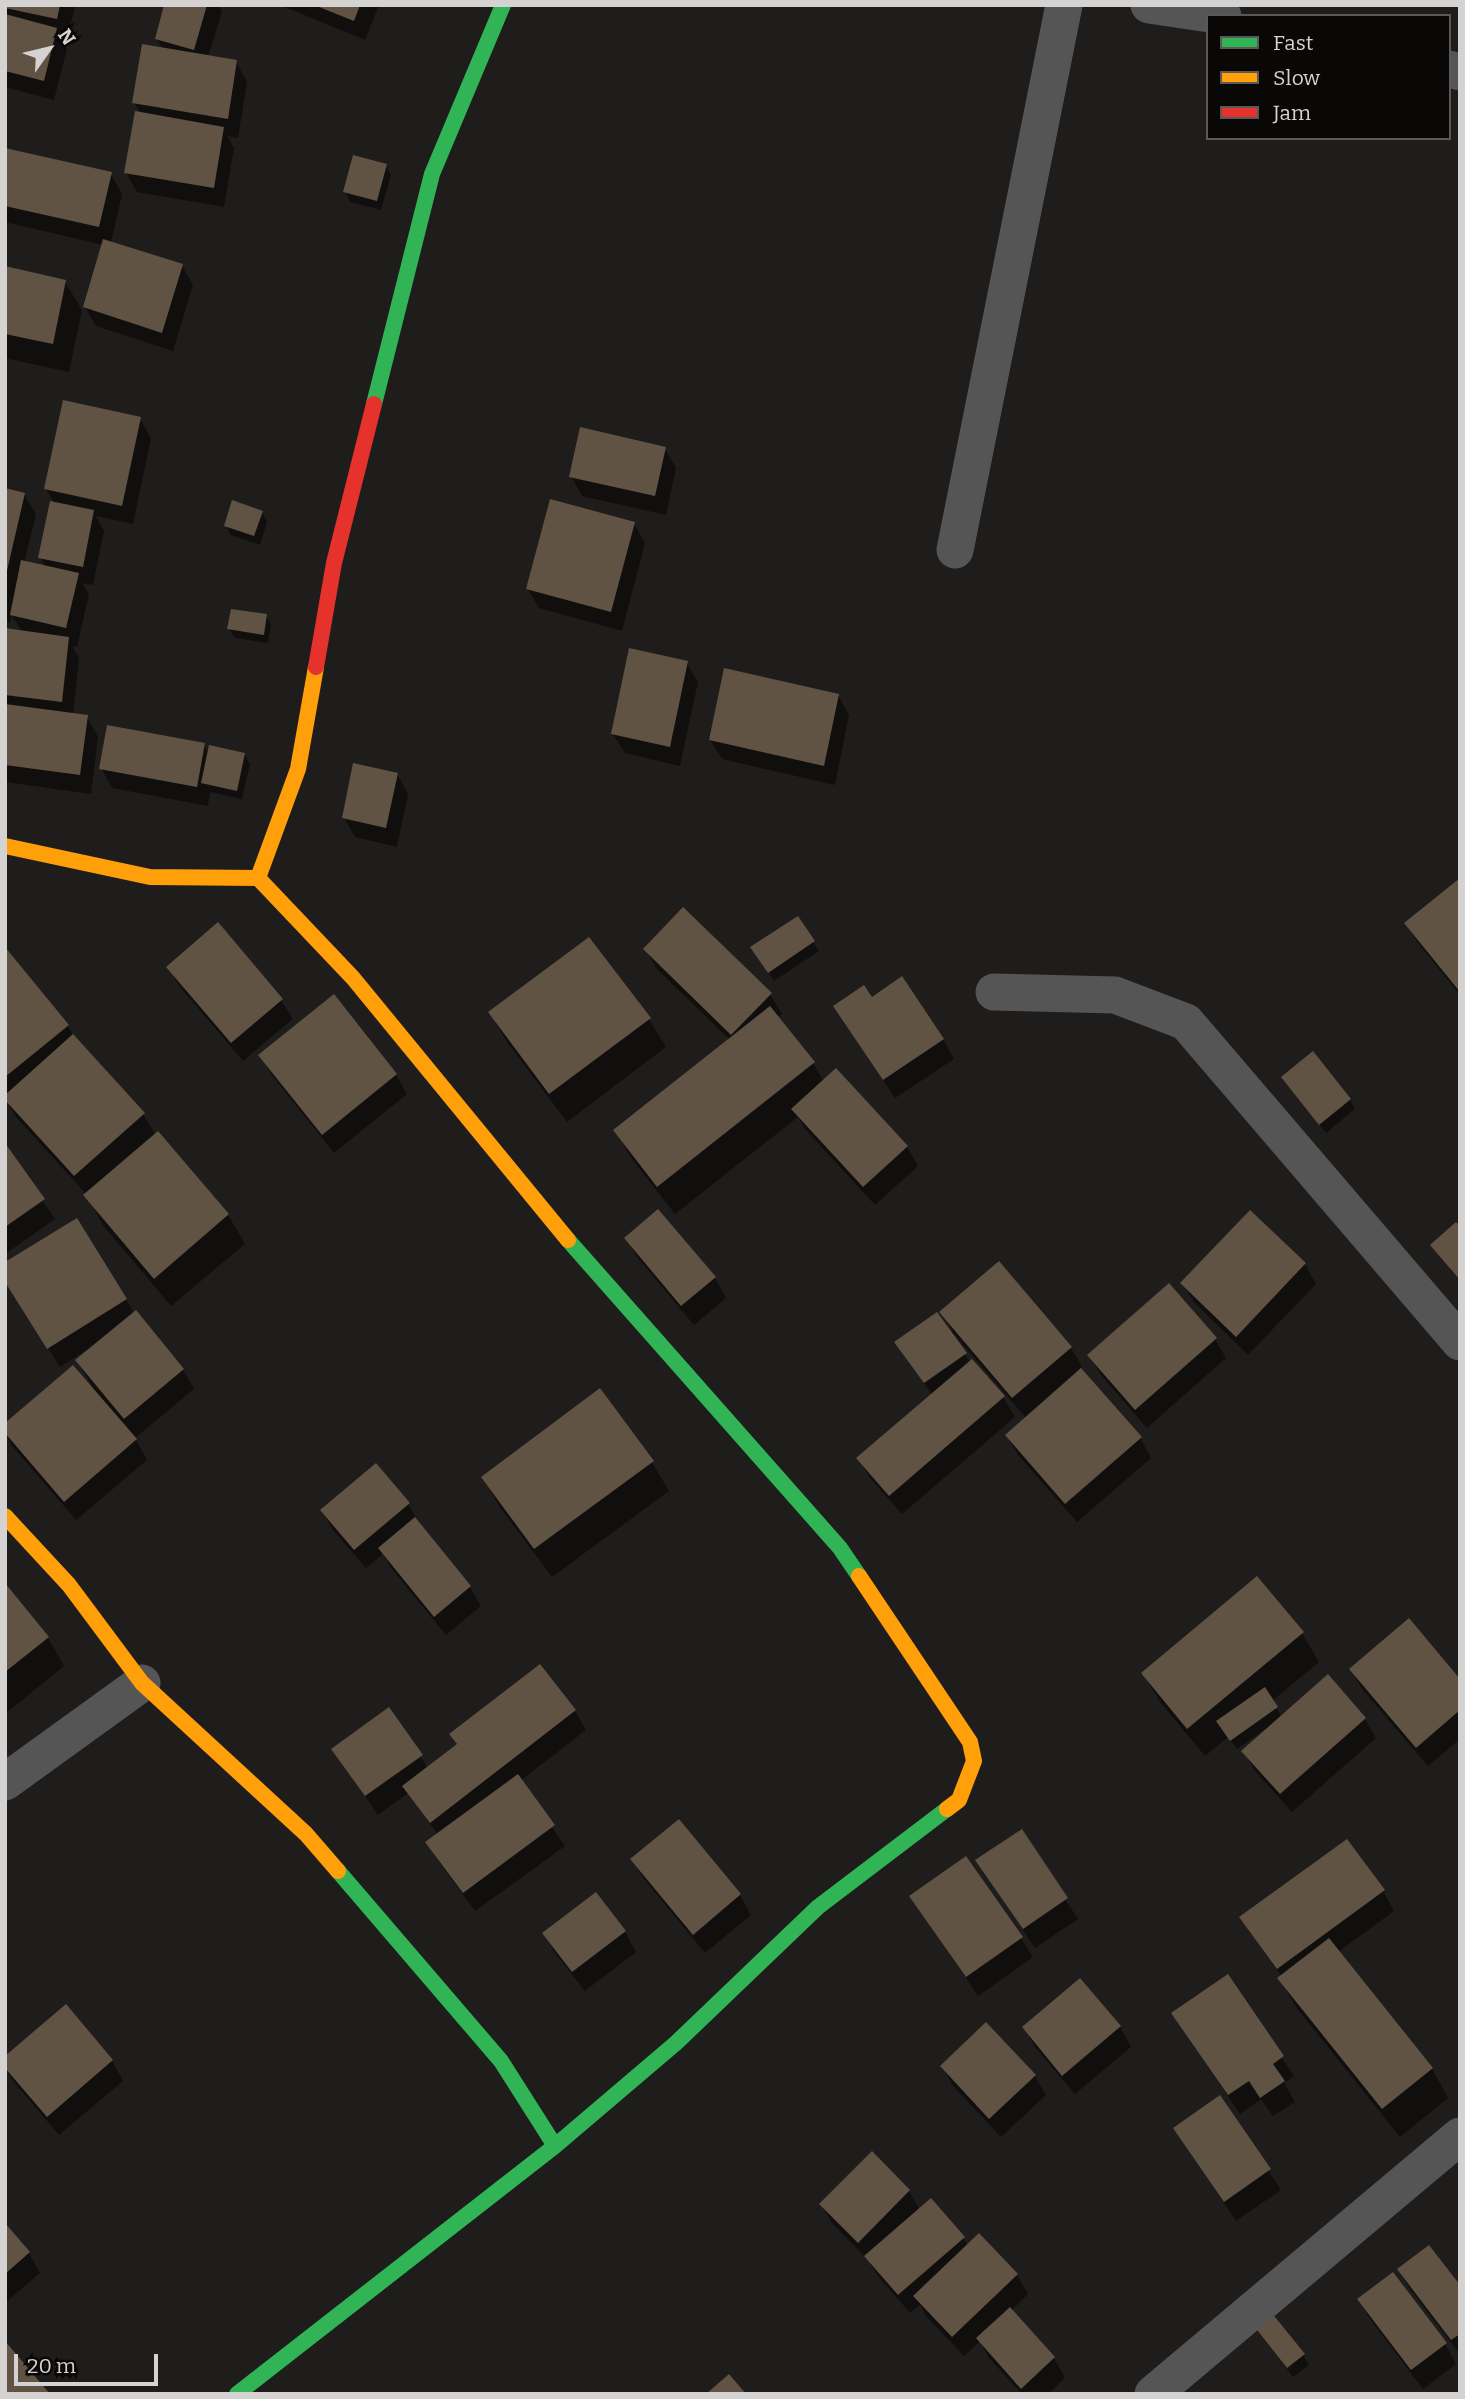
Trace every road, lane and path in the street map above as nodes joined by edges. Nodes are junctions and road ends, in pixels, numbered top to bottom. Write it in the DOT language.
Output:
graph roads {
  1 [pos="1064,5"];
  2 [pos="1149,5"];
  3 [pos="502,6"];
  4 [pos="1210,14"];
  5 [pos="954,550"];
  6 [pos="5,846"];
  7 [pos="258,878"];
  8 [pos="994,992"];
  9 [pos="1460,1342"];
  10 [pos="5,1516"];
  11 [pos="142,1683"];
  12 [pos="5,1782"];
  13 [pos="1460,2136"];
  14 [pos="555,2146"];
  15 [pos="237,2394"];
  16 [pos="1153,2394"];
  1 -- 5 [label="street"];
  2 -- 4 [label="street"];
  3 -- 7 [label="street"];
  6 -- 7 [label="street"];
  7 -- 14 [label="street"];
  8 -- 9 [label="street"];
  10 -- 11 [label="street"];
  11 -- 12 [label="street"];
  11 -- 14 [label="street"];
  13 -- 16 [label="street"];
  14 -- 15 [label="street"];
}
